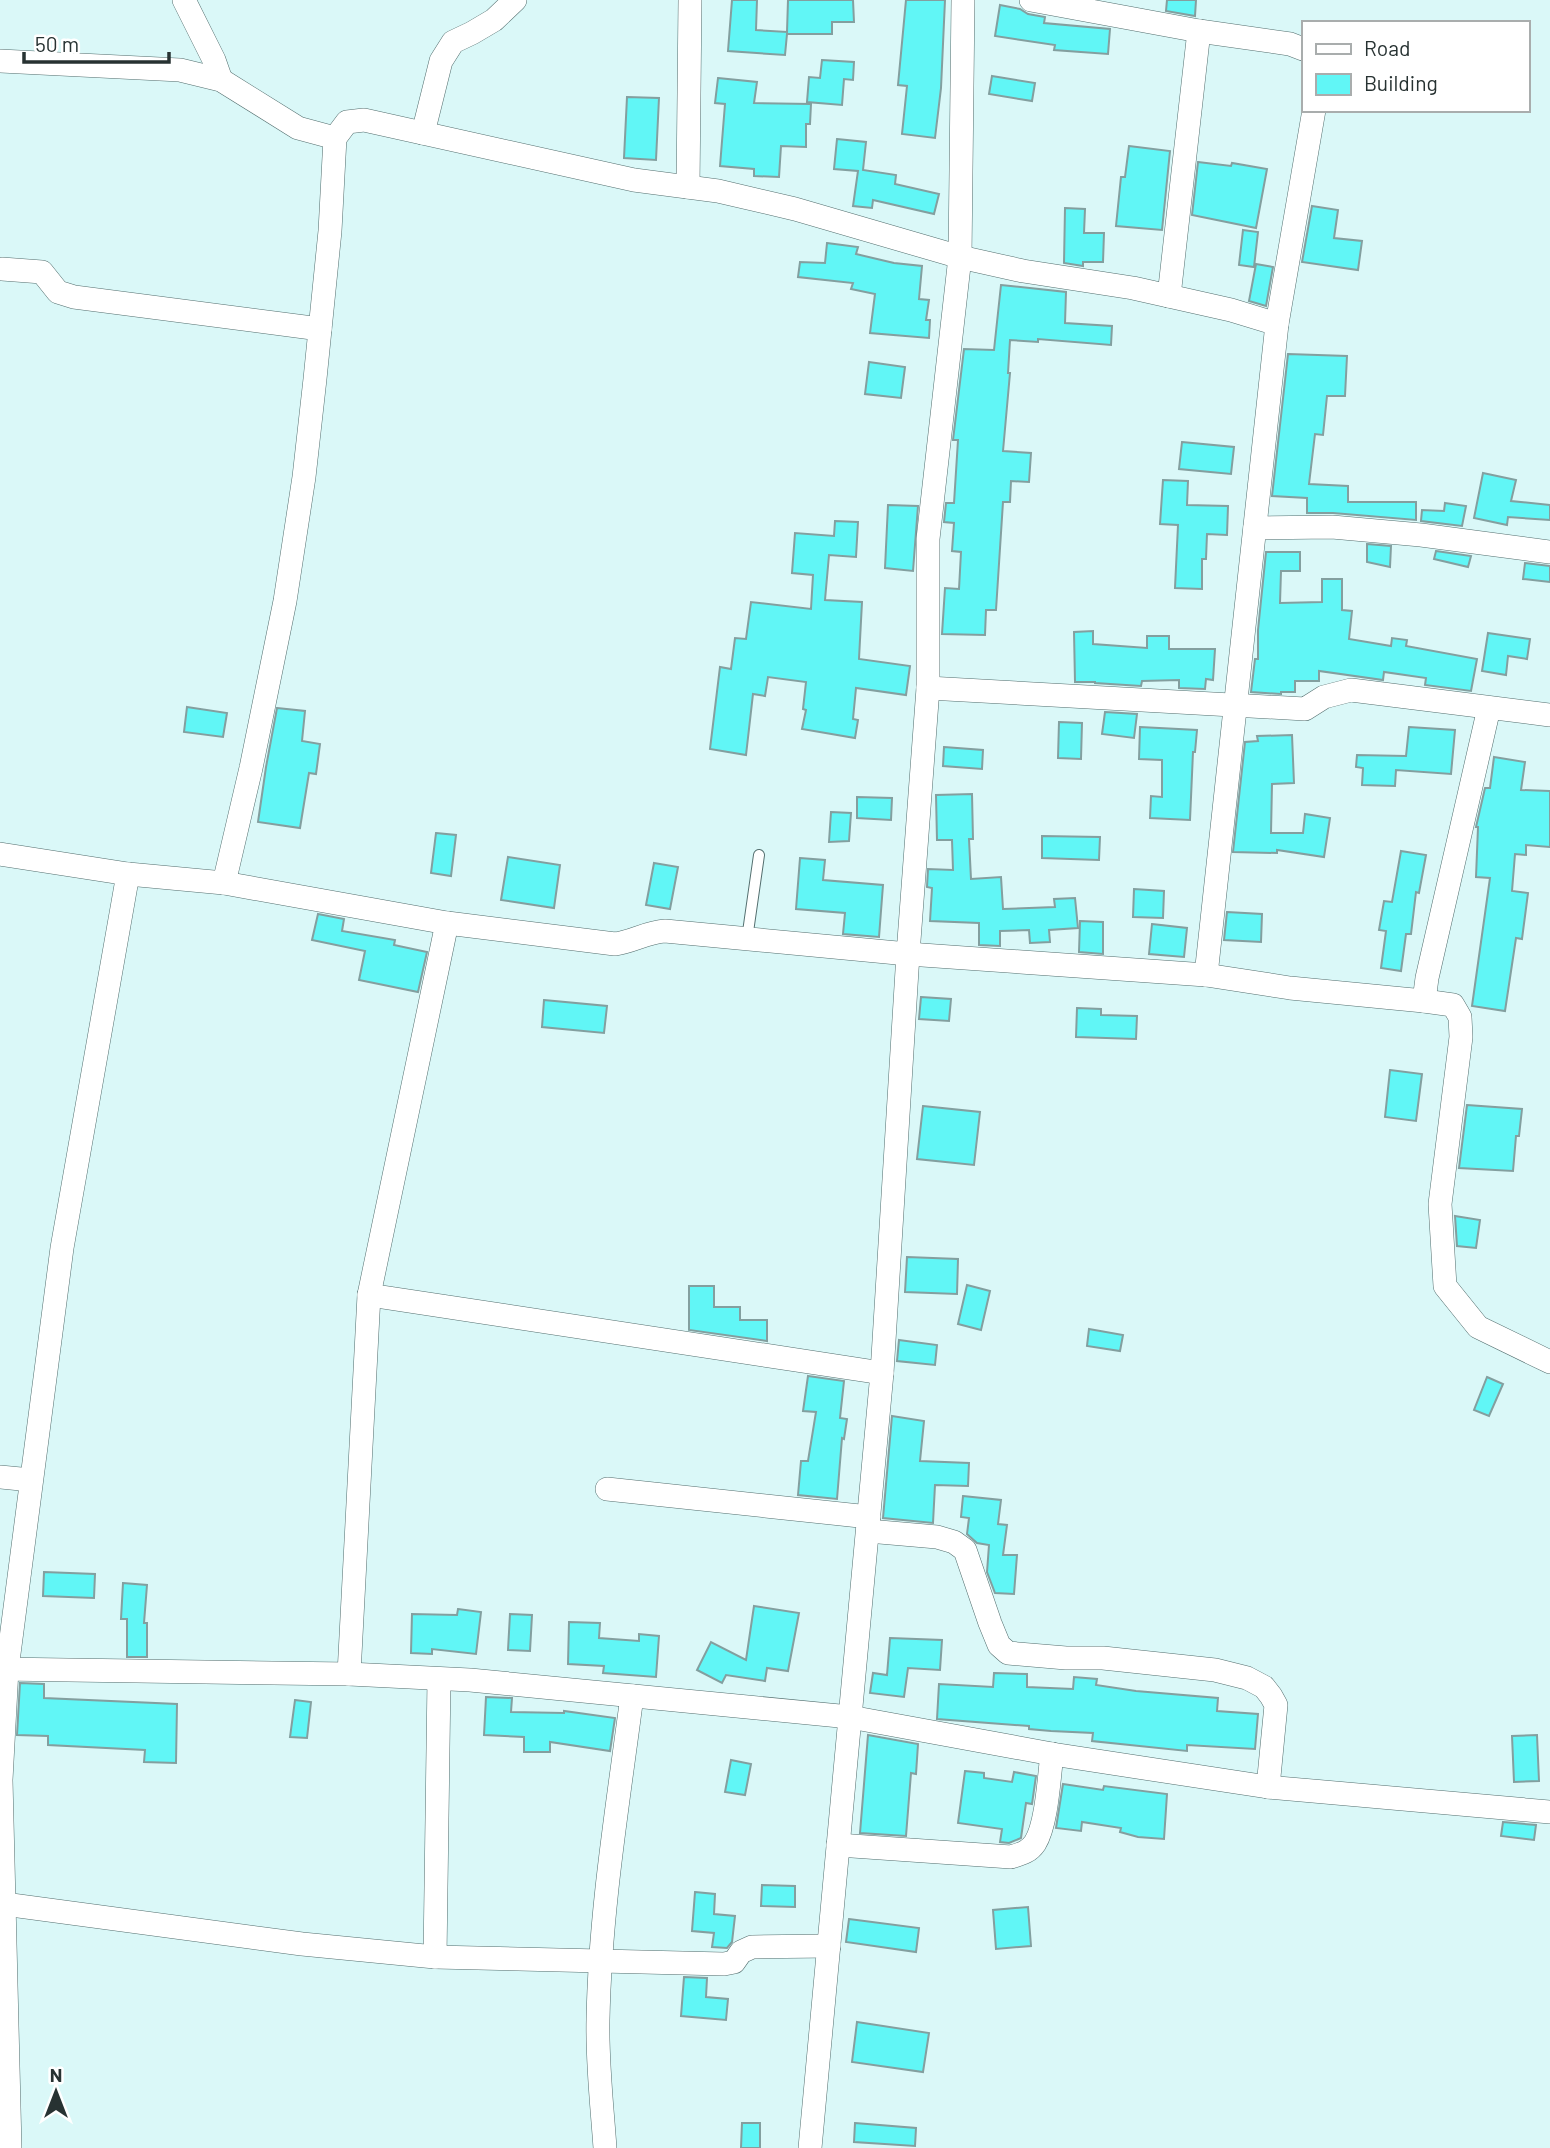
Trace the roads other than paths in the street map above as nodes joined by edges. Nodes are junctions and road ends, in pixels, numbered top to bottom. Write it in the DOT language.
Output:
graph roads {
  1 [pos="184,0"];
  2 [pos="514,0"];
  3 [pos="690,0"];
  4 [pos="963,0"];
  5 [pos="1031,0"];
  6 [pos="1199,31"];
  7 [pos="1302,49"];
  8 [pos="0,61"];
  9 [pos="221,80"];
  10 [pos="1314,112"];
  11 [pos="423,133"];
  12 [pos="335,138"];
  13 [pos="688,187"];
  14 [pos="960,257"];
  15 [pos="2,269"];
  16 [pos="1169,296"];
  17 [pos="1277,324"];
  18 [pos="320,329"];
  19 [pos="1255,528"];
  20 [pos="1550,552"];
  21 [pos="928,688"];
  22 [pos="1236,705"];
  23 [pos="1489,708"];
  24 [pos="1550,715"];
  25 [pos="0,853"];
  26 [pos="759,855"];
  27 [pos="128,874"];
  28 [pos="224,883"];
  29 [pos="447,923"];
  30 [pos="747,939"];
  31 [pos="908,954"];
  32 [pos="1206,975"];
  33 [pos="1424,1001"];
  34 [pos="369,1295"];
  35 [pos="1550,1362"];
  36 [pos="882,1373"];
  37 [pos="0,1477"];
  38 [pos="31,1480"];
  39 [pos="607,1489"];
  40 [pos="868,1524"];
  41 [pos="3,1669"];
  42 [pos="349,1674"];
  43 [pos="439,1679"];
  44 [pos="632,1696"];
  45 [pos="850,1717"];
  46 [pos="1052,1754"];
  47 [pos="1268,1787"];
  48 [pos="1550,1812"];
  49 [pos="838,1844"];
  50 [pos="4,1903"];
  51 [pos="829,1947"];
  52 [pos="435,1957"];
  53 [pos="601,1962"];
  54 [pos="10,2148"];
  55 [pos="605,2148"];
  56 [pos="810,2148"];
  1 -- 9 [label="street"];
  2 -- 11 [label="street"];
  3 -- 13 [label="street"];
  4 -- 14 [label="street"];
  5 -- 6 [label="street"];
  6 -- 7 [label="street"];
  6 -- 16 [label="street"];
  8 -- 9 [label="street"];
  9 -- 12 [label="street"];
  10 -- 17 [label="street"];
  11 -- 12 [label="street"];
  11 -- 13 [label="street"];
  12 -- 18 [label="street"];
  13 -- 14 [label="street"];
  14 -- 16 [label="street"];
  14 -- 21 [label="street"];
  15 -- 18 [label="street"];
  16 -- 17 [label="street"];
  17 -- 19 [label="street"];
  18 -- 28 [label="street"];
  19 -- 20 [label="street"];
  19 -- 22 [label="street"];
  21 -- 22 [label="street"];
  21 -- 31 [label="street"];
  22 -- 23 [label="street"];
  22 -- 32 [label="street"];
  23 -- 24 [label="street"];
  23 -- 33 [label="street"];
  25 -- 27 [label="street"];
  26 -- 30 [label="lane"];
  27 -- 28 [label="street"];
  27 -- 38 [label="street"];
  28 -- 29 [label="street"];
  29 -- 30 [label="street"];
  29 -- 34 [label="street"];
  30 -- 31 [label="street"];
  31 -- 32 [label="street"];
  31 -- 36 [label="street"];
  32 -- 33 [label="street"];
  33 -- 35 [label="street"];
  34 -- 36 [label="street"];
  34 -- 42 [label="street"];
  36 -- 40 [label="street"];
  37 -- 38 [label="street"];
  38 -- 41 [label="street"];
  39 -- 40 [label="street"];
  40 -- 45 [label="street"];
  40 -- 47 [label="street"];
  41 -- 42 [label="street"];
  41 -- 50 [label="street"];
  42 -- 43 [label="street"];
  43 -- 44 [label="street"];
  43 -- 52 [label="street"];
  44 -- 45 [label="street"];
  44 -- 53 [label="street"];
  45 -- 46 [label="street"];
  45 -- 49 [label="street"];
  46 -- 47 [label="street"];
  46 -- 49 [label="street"];
  47 -- 48 [label="street"];
  49 -- 51 [label="street"];
  50 -- 52 [label="street"];
  50 -- 54 [label="street"];
  51 -- 53 [label="street"];
  51 -- 56 [label="street"];
  52 -- 53 [label="street"];
  53 -- 55 [label="street"];
}
